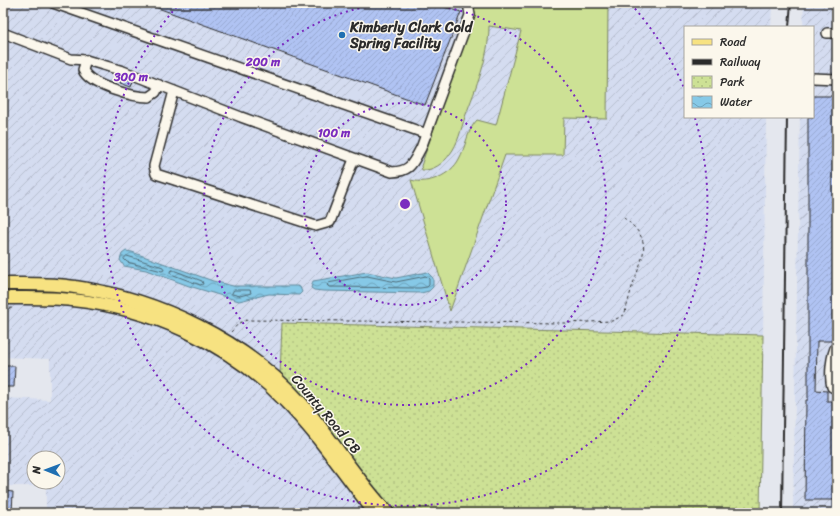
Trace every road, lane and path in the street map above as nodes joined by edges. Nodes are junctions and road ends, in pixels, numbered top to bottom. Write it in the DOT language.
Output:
graph roads {
  1 [pos="53,3"];
  2 [pos="468,3"];
  3 [pos="3,33"];
  4 [pos="827,33"];
  5 [pos="837,33"];
  6 [pos="86,60"];
  7 [pos="814,78"];
  8 [pos="837,79"];
  9 [pos="159,86"];
  10 [pos="174,91"];
  11 [pos="427,134"];
  12 [pos="354,159"];
  13 [pos="624,218"];
  14 [pos="3,284"];
  15 [pos="3,298"];
  16 [pos="19,308"];
  17 [pos="3,309"];
  18 [pos="225,341"];
  19 [pos="837,344"];
  20 [pos="837,389"];
  21 [pos="375,513"];
  22 [pos="388,513"];
  1 -- 11 [label="lane"];
  2 -- 11 [label="lane"];
  3 -- 6 [label="lane"];
  4 -- 5 [label="lane"];
  6 -- 9 [label="lane"];
  6 -- 9 [label="lane"];
  7 -- 8 [label="lane"];
  9 -- 10 [label="lane"];
  10 -- 12 [label="lane"];
  10 -- 12 [label="lane"];
  11 -- 12 [label="lane"];
  13 -- 18 [label="path"];
  14 -- 18 [label="main road, County Road CB"];
  15 -- 21 [label="main road, County Road CB"];
  16 -- 17 [label="path"];
  18 -- 22 [label="main road, County Road CB"];
  19 -- 20 [label="lane"];
}
